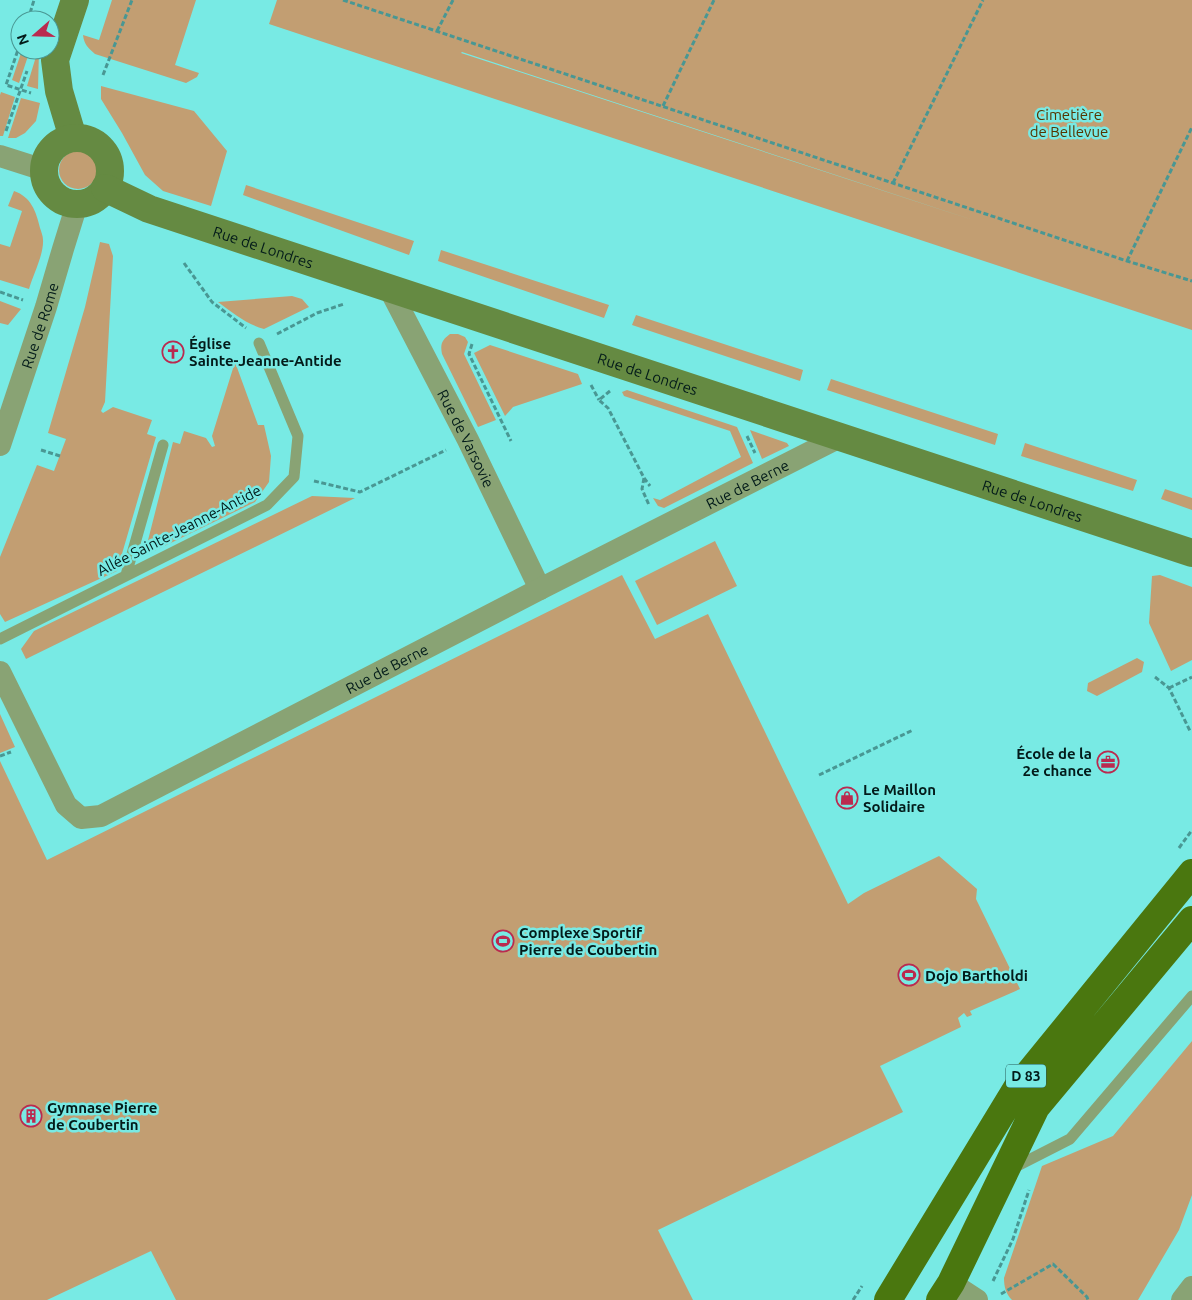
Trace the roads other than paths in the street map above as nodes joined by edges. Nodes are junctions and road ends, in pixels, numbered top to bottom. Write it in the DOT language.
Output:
graph roads {
  1 [pos="75,0"];
  2 [pos="73,138"];
  3 [pos="2,147"];
  4 [pos="44,170"];
  5 [pos="105,188"];
  6 [pos="77,204"];
  7 [pos="389,288"];
  8 [pos="259,343"];
  9 [pos="840,437"];
  10 [pos="0,445"];
  11 [pos="163,445"];
  12 [pos="1192,553"];
  13 [pos="126,575"];
  14 [pos="540,589"];
  15 [pos="0,639"];
  16 [pos="0,672"];
  17 [pos="1192,873"];
  18 [pos="1192,920"];
  19 [pos="1192,996"];
  20 [pos="1005,1172"];
  21 [pos="1192,1287"];
  22 [pos="946,1292"];
  23 [pos="987,1298"];
  24 [pos="888,1300"];
  25 [pos="1182,1300"];
  1 -- 2 [label="street"];
  2 -- 4 [label="street"];
  2 -- 5 [label="street"];
  3 -- 4 [label="street"];
  4 -- 6 [label="street"];
  5 -- 6 [label="street"];
  5 -- 7 [label="street, Rue de Londres"];
  6 -- 10 [label="street, Rue de Rome"];
  7 -- 9 [label="street, Rue de Londres"];
  7 -- 14 [label="street, Rue de Varsovie"];
  8 -- 13 [label="lane, Allée Sainte-Jeanne-Antide"];
  9 -- 12 [label="street, Rue de Londres"];
  9 -- 14 [label="street, Rue de Berne"];
  11 -- 13 [label="lane"];
  13 -- 15 [label="lane, Allée Sainte-Jeanne-Antide"];
  14 -- 16 [label="street, Rue de Berne"];
  17 -- 24 [label="main road, D 83"];
  18 -- 20 [label="main road, D 83"];
  19 -- 20 [label="lane"];
  20 -- 22 [label="main road, D 83"];
  21 -- 25 [label="street"];
  22 -- 23 [label="street"];
}
